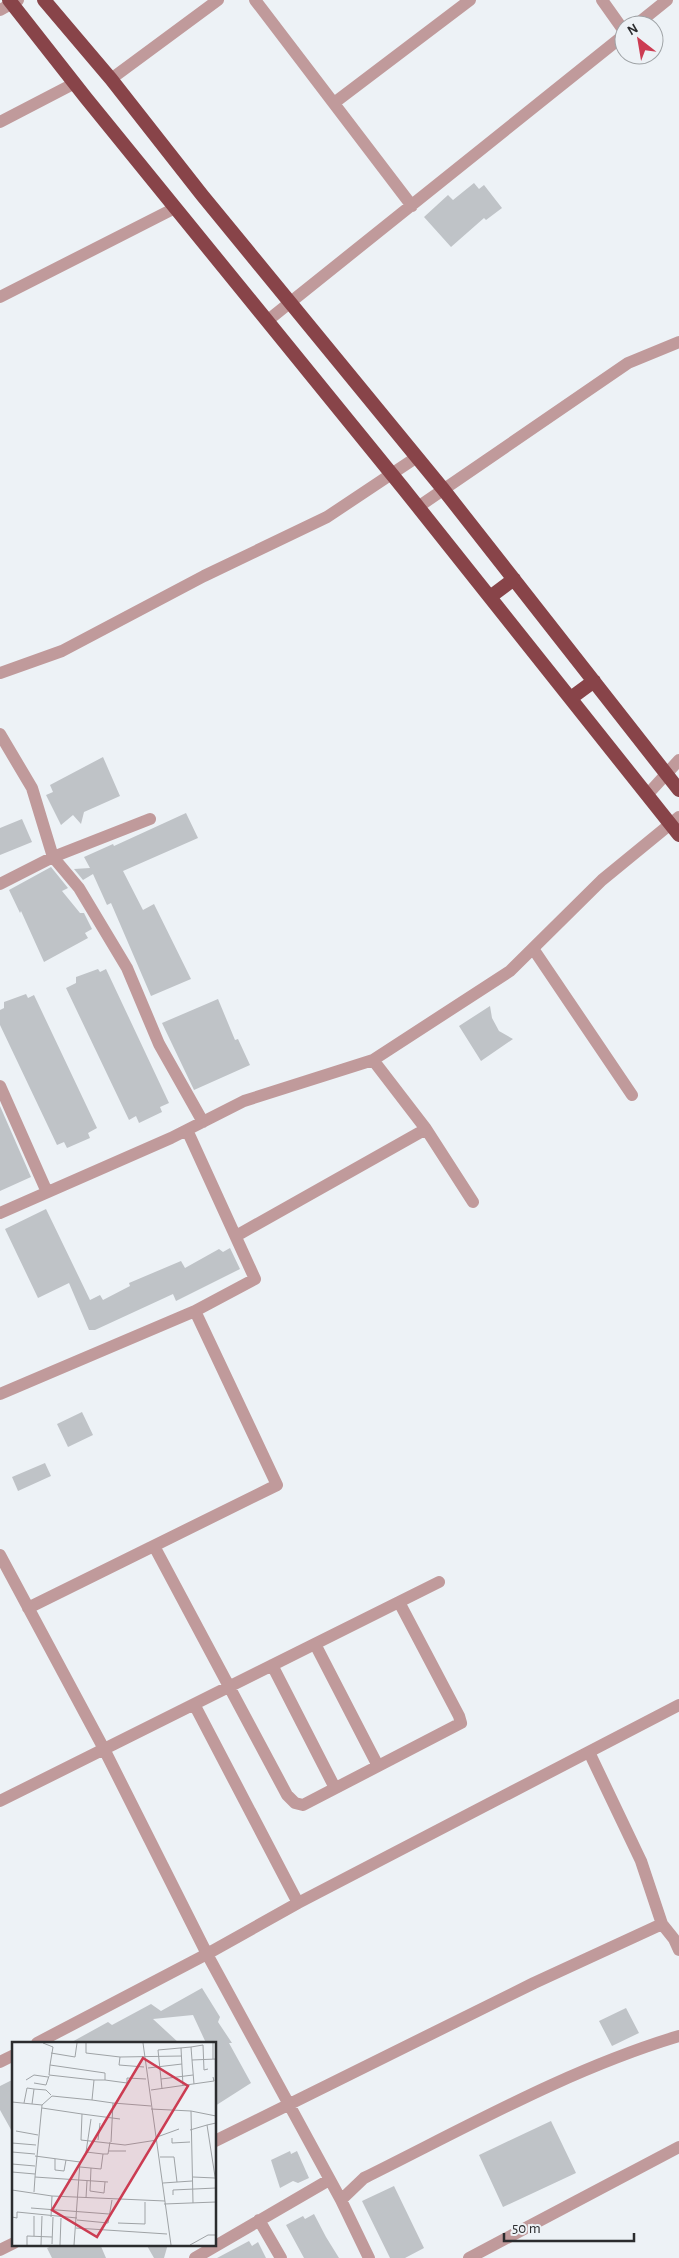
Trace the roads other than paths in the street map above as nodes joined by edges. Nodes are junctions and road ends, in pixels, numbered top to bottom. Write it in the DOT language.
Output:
graph roads {
  1 [pos="44,0"];
  2 [pos="218,0"];
  3 [pos="255,0"];
  4 [pos="470,0"];
  5 [pos="602,0"];
  6 [pos="667,0"];
  7 [pos="10,3"];
  8 [pos="648,15"];
  9 [pos="614,18"];
  10 [pos="614,41"];
  11 [pos="112,79"];
  12 [pos="75,84"];
  13 [pos="334,103"];
  14 [pos="0,122"];
  15 [pos="412,206"];
  16 [pos="176,208"];
  17 [pos="0,297"];
  18 [pos="290,302"];
  19 [pos="267,321"];
  20 [pos="679,342"];
  21 [pos="417,457"];
  22 [pos="393,475"];
  23 [pos="443,489"];
  24 [pos="418,507"];
  25 [pos="514,579"];
  26 [pos="490,597"];
  27 [pos="0,672"];
  28 [pos="594,681"];
  29 [pos="571,698"];
  30 [pos="0,734"];
  31 [pos="679,760"];
  32 [pos="667,775"];
  33 [pos="679,790"];
  34 [pos="648,795"];
  35 [pos="150,819"];
  36 [pos="676,825"];
  37 [pos="53,857"];
  38 [pos="0,884"];
  39 [pos="534,950"];
  40 [pos="373,1060"];
  41 [pos="0,1086"];
  42 [pos="632,1095"];
  43 [pos="202,1122"];
  44 [pos="426,1129"];
  45 [pos="187,1130"];
  46 [pos="47,1192"];
  47 [pos="473,1202"];
  48 [pos="0,1213"];
  49 [pos="236,1236"];
  50 [pos="195,1311"];
  51 [pos="0,1394"];
  52 [pos="154,1546"];
  53 [pos="0,1556"];
  54 [pos="439,1582"];
  55 [pos="399,1602"];
  56 [pos="28,1608"];
  57 [pos="315,1644"];
  58 [pos="272,1665"];
  59 [pos="228,1687"];
  60 [pos="194,1704"];
  61 [pos="679,1705"];
  62 [pos="104,1749"];
  63 [pos="589,1752"];
  64 [pos="378,1766"];
  65 [pos="335,1788"];
  66 [pos="0,1801"];
  67 [pos="298,1903"];
  68 [pos="662,1924"];
  69 [pos="679,1950"];
  70 [pos="207,1954"];
  71 [pos="679,2036"];
  72 [pos="39,2042"];
  73 [pos="12,2056"];
  74 [pos="0,2062"];
  75 [pos="288,2104"];
  76 [pos="216,2140"];
  77 [pos="679,2147"];
  78 [pos="329,2180"];
  79 [pos="341,2200"];
  80 [pos="260,2220"];
  81 [pos="12,2244"];
  82 [pos="216,2246"];
  83 [pos="216,2246"];
  84 [pos="0,2250"];
  85 [pos="195,2258"];
  86 [pos="281,2258"];
  87 [pos="369,2258"];
  88 [pos="469,2258"];
  1 -- 11 [label="highway"];
  2 -- 11 [label="street"];
  3 -- 13 [label="street"];
  4 -- 13 [label="street"];
  5 -- 9 [label="street"];
  6 -- 8 [label="street"];
  7 -- 12 [label="highway"];
  10 -- 15 [label="street"];
  11 -- 18 [label="highway"];
  12 -- 14 [label="street"];
  12 -- 16 [label="highway"];
  13 -- 15 [label="street"];
  15 -- 18 [label="street"];
  16 -- 17 [label="street"];
  16 -- 19 [label="highway"];
  18 -- 19 [label="street"];
  18 -- 21 [label="highway"];
  19 -- 22 [label="highway"];
  20 -- 23 [label="street"];
  21 -- 22 [label="street"];
  21 -- 23 [label="highway"];
  22 -- 24 [label="highway"];
  22 -- 27 [label="street"];
  23 -- 24 [label="street"];
  23 -- 25 [label="highway"];
  24 -- 26 [label="highway"];
  25 -- 26 [label="highway"];
  25 -- 28 [label="highway"];
  26 -- 29 [label="highway"];
  28 -- 29 [label="highway"];
  28 -- 32 [label="highway"];
  29 -- 34 [label="highway"];
  30 -- 37 [label="street"];
  31 -- 32 [label="street"];
  32 -- 33 [label="highway"];
  32 -- 34 [label="street"];
  34 -- 36 [label="highway"];
  35 -- 37 [label="street"];
  36 -- 39 [label="street"];
  37 -- 38 [label="street"];
  37 -- 43 [label="street"];
  39 -- 40 [label="street"];
  39 -- 42 [label="street"];
  40 -- 43 [label="street"];
  40 -- 44 [label="street"];
  41 -- 46 [label="street"];
  43 -- 45 [label="street"];
  44 -- 47 [label="street"];
  44 -- 49 [label="street"];
  45 -- 46 [label="street"];
  45 -- 49 [label="street"];
  46 -- 48 [label="street"];
  49 -- 50 [label="street"];
  50 -- 51 [label="street"];
  50 -- 52 [label="street"];
  52 -- 56 [label="street"];
  52 -- 59 [label="street"];
  53 -- 56 [label="street"];
  54 -- 55 [label="street"];
  55 -- 57 [label="street"];
  55 -- 64 [label="street"];
  56 -- 62 [label="street"];
  57 -- 58 [label="street"];
  57 -- 64 [label="street"];
  58 -- 59 [label="street"];
  58 -- 65 [label="street"];
  59 -- 60 [label="street"];
  59 -- 65 [label="street"];
  60 -- 62 [label="street"];
  60 -- 67 [label="street"];
  61 -- 63 [label="street"];
  62 -- 66 [label="street"];
  62 -- 70 [label="street"];
  63 -- 67 [label="street"];
  63 -- 68 [label="street"];
  64 -- 65 [label="street"];
  67 -- 70 [label="street"];
  68 -- 69 [label="street"];
  68 -- 75 [label="street"];
  70 -- 72 [label="street"];
  70 -- 75 [label="street"];
  71 -- 79 [label="street"];
  73 -- 74 [label="street"];
  75 -- 76 [label="street"];
  75 -- 78 [label="street"];
  77 -- 88 [label="street"];
  78 -- 79 [label="street"];
  78 -- 80 [label="street"];
  79 -- 87 [label="street"];
  80 -- 83 [label="street"];
  80 -- 86 [label="street"];
  81 -- 84 [label="street"];
  82 -- 85 [label="street"];
}
